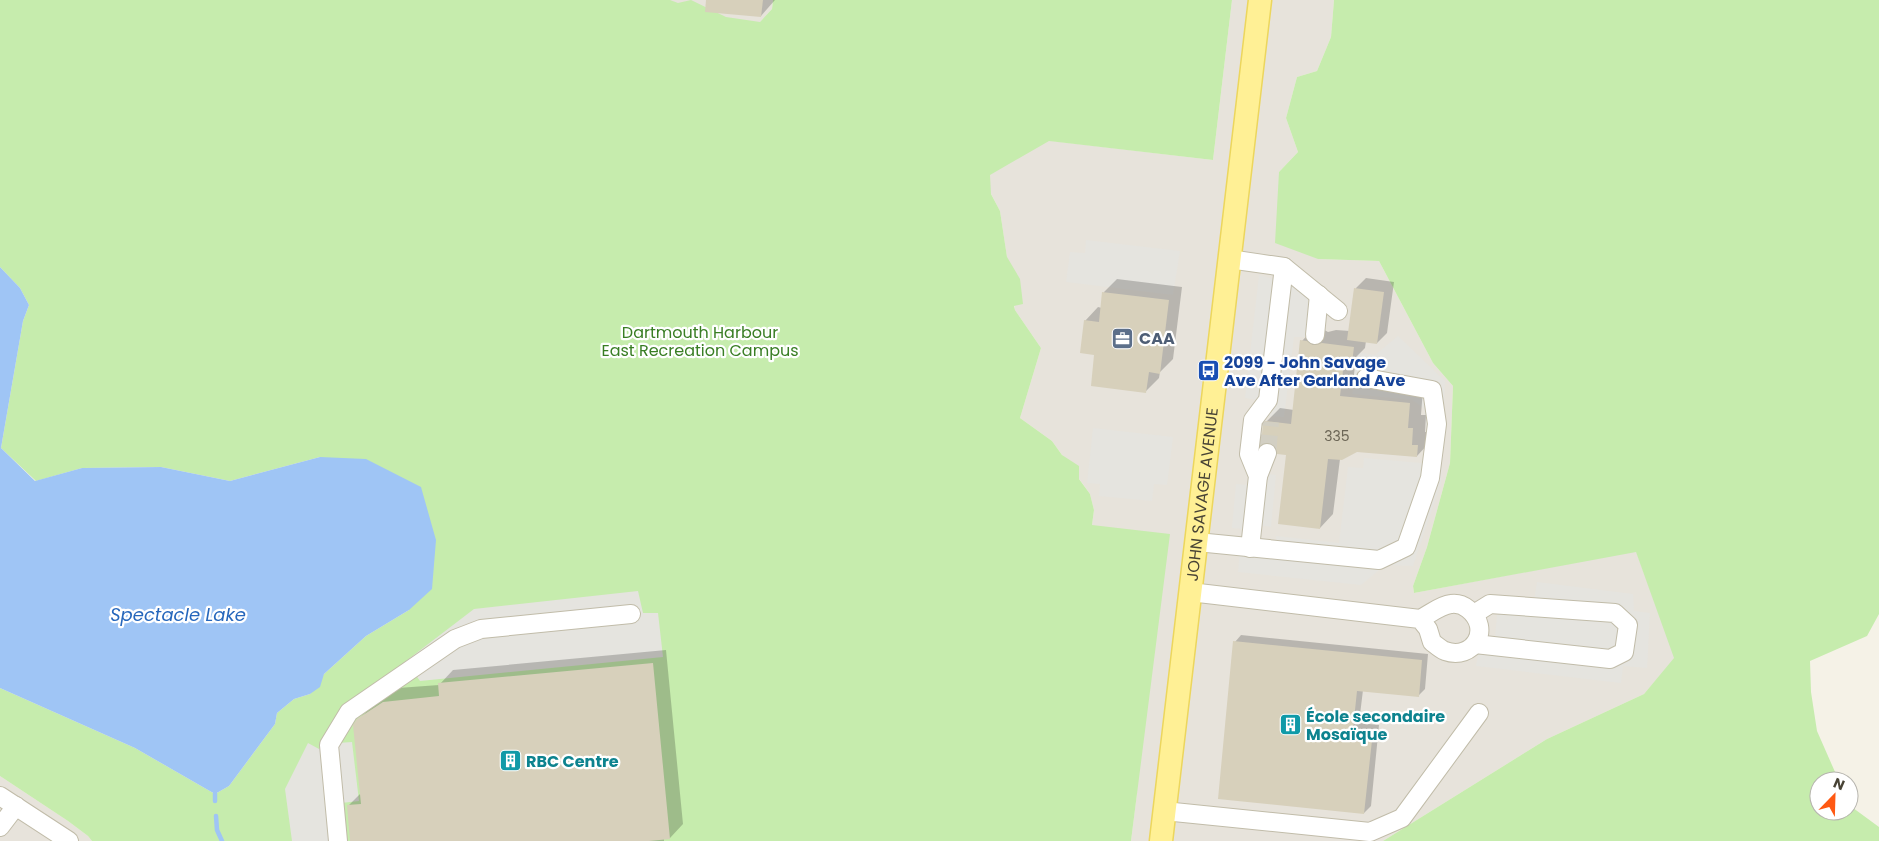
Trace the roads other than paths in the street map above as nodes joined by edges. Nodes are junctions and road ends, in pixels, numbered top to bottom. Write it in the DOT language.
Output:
graph roads {
  1 [pos="1260,0"];
  2 [pos="1229,259"];
  3 [pos="1284,267"];
  4 [pos="1319,295"];
  5 [pos="1338,311"];
  6 [pos="1315,335"];
  7 [pos="1366,378"];
  8 [pos="1268,400"];
  9 [pos="1270,422"];
  10 [pos="1267,453"];
  11 [pos="1258,476"];
  12 [pos="1196,542"];
  13 [pos="1250,548"];
  14 [pos="1190,592"];
  15 [pos="631,614"];
  16 [pos="1474,614"];
  17 [pos="1420,620"];
  18 [pos="1476,644"];
  19 [pos="1479,714"];
  20 [pos="0,796"];
  21 [pos="16,806"];
  22 [pos="1164,811"];
  23 [pos="0,827"];
  24 [pos="69,841"];
  25 [pos="338,841"];
  26 [pos="1161,841"];
  1 -- 2 [label="main road, JOHN SAVAGE AVENUE"];
  2 -- 3 [label="street"];
  2 -- 12 [label="main road, JOHN SAVAGE AVENUE"];
  3 -- 4 [label="street"];
  3 -- 8 [label="street"];
  4 -- 5 [label="street"];
  4 -- 6 [label="street"];
  7 -- 13 [label="street"];
  8 -- 9 [label="street"];
  8 -- 11 [label="street"];
  10 -- 11 [label="street"];
  11 -- 13 [label="street"];
  12 -- 13 [label="street"];
  12 -- 14 [label="main road, JOHN SAVAGE AVENUE"];
  14 -- 17 [label="street"];
  14 -- 22 [label="main road, JOHN SAVAGE AVENUE"];
  15 -- 25 [label="street"];
  16 -- 17 [label="street"];
  16 -- 18 [label="street"];
  16 -- 18 [label="street"];
  17 -- 18 [label="street"];
  19 -- 22 [label="street"];
  20 -- 21 [label="street"];
  21 -- 23 [label="street"];
  21 -- 24 [label="street"];
  22 -- 26 [label="main road, JOHN SAVAGE AVENUE"];
}
